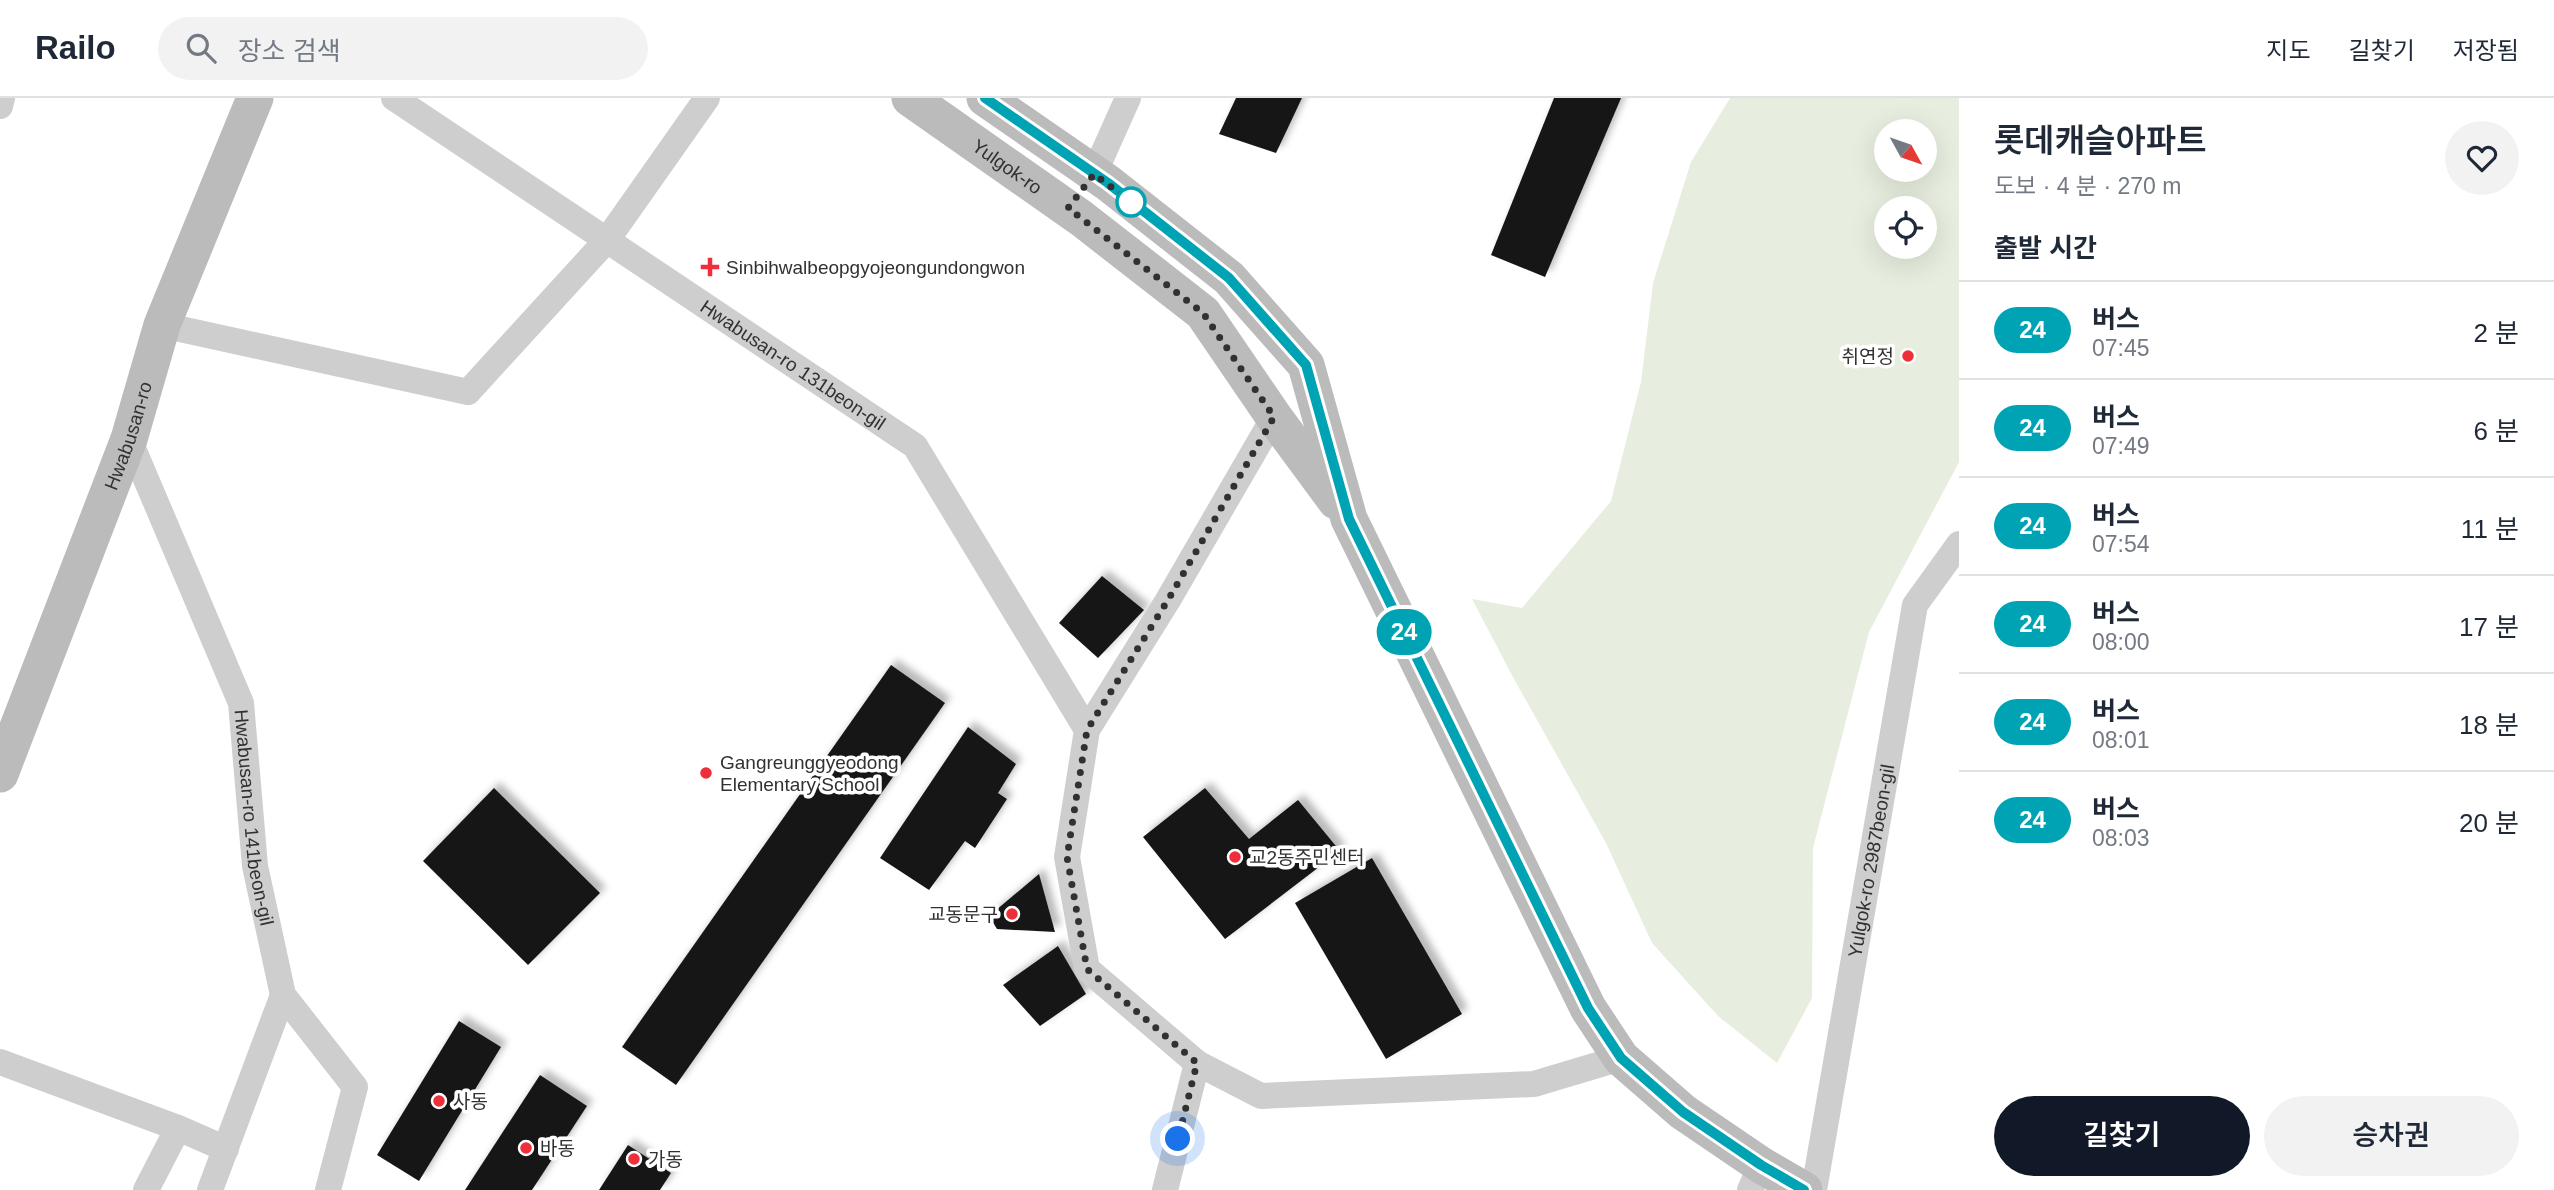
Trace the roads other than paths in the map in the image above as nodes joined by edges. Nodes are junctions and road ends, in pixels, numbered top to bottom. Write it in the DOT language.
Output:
graph roads {
  1 [pos="2,98"];
  2 [pos="255,98"];
  3 [pos="394,98"];
  4 [pos="707,98"];
  5 [pos="909,98"];
  6 [pos="985,98"];
  7 [pos="1128,98"];
  8 [pos="0,106"];
  9 [pos="1094,174"];
  10 [pos="1068,208"];
  11 [pos="607,240"];
  12 [pos="162,325"];
  13 [pos="1274,417"];
  14 [pos="129,439"];
  15 [pos="1349,519"];
  16 [pos="1959,544"];
  17 [pos="1087,730"];
  18 [pos="0,774"];
  19 [pos="283,995"];
  20 [pos="1621,1058"];
  21 [pos="0,1062"];
  22 [pos="1197,1063"];
  23 [pos="178,1128"];
  24 [pos="226,1149"];
  25 [pos="1756,1177"];
  26 [pos="146,1190"];
  27 [pos="210,1190"];
  28 [pos="328,1190"];
  29 [pos="1165,1190"];
  30 [pos="1804,1190"];
  31 [pos="1814,1190"];
  1 -- 8 [label="street"];
  2 -- 12 [label="street, Hwabusan-ro"];
  3 -- 11 [label="street, Hwabusan-ro 131beon-gil"];
  4 -- 11 [label="street"];
  5 -- 10 [label="street, Yulgok-ro"];
  6 -- 9 [label="street, Yulgok-ro"];
  7 -- 9 [label="street"];
  9 -- 10 [label="street"];
  9 -- 15 [label="street, Yulgok-ro"];
  10 -- 13 [label="street, Yulgok-ro"];
  11 -- 12 [label="street"];
  11 -- 17 [label="street, Hwabusan-ro 131beon-gil"];
  12 -- 14 [label="street, Hwabusan-ro"];
  13 -- 15 [label="street, Yulgok-ro"];
  13 -- 17 [label="street"];
  14 -- 18 [label="street, Hwabusan-ro"];
  14 -- 19 [label="street, Hwabusan-ro 141beon-gil"];
  15 -- 20 [label="street, Yulgok-ro"];
  16 -- 31 [label="street, Yulgok-ro 2987beon-gil"];
  17 -- 22 [label="street"];
  19 -- 24 [label="street"];
  19 -- 28 [label="street, Hwabusan-ro 141beon-gil"];
  20 -- 22 [label="street"];
  20 -- 25 [label="street, Yulgok-ro"];
  21 -- 23 [label="street"];
  22 -- 29 [label="street"];
  23 -- 24 [label="street"];
  23 -- 26 [label="street"];
  24 -- 27 [label="street"];
  25 -- 30 [label="street, Yulgok-ro"];
}
